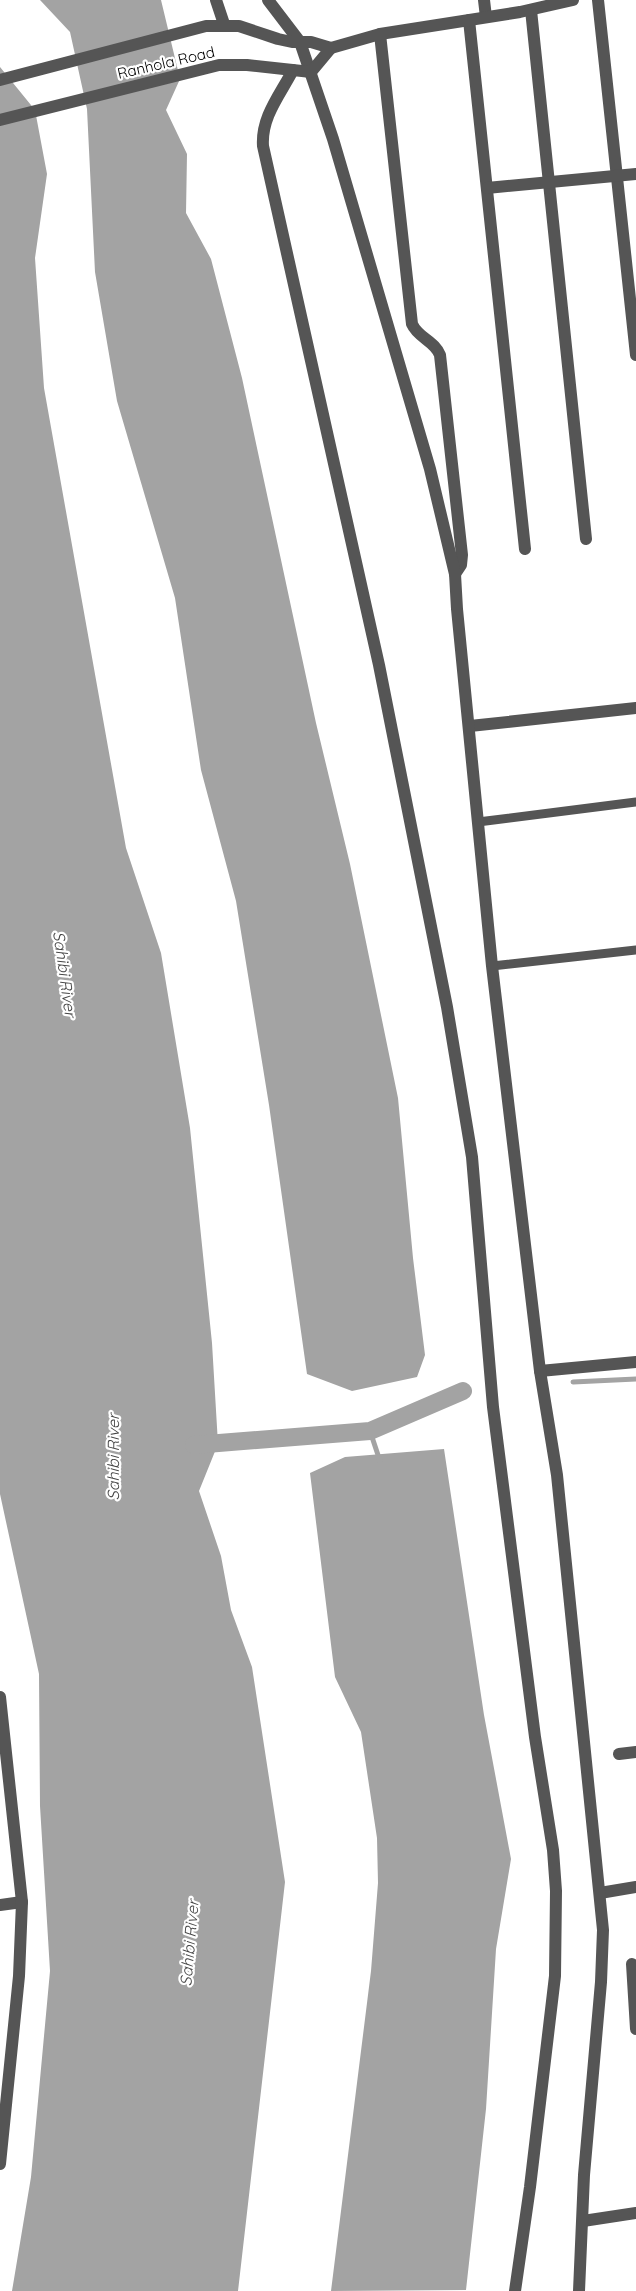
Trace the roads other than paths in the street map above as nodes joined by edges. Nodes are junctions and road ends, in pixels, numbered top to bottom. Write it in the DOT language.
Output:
graph roads {
  1 [pos="216,0"];
  2 [pos="268,0"];
  3 [pos="484,0"];
  4 [pos="573,0"];
  5 [pos="598,0"];
  6 [pos="531,10"];
  7 [pos="486,18"];
  8 [pos="469,20"];
  9 [pos="224,24"];
  10 [pos="380,34"];
  11 [pos="300,42"];
  12 [pos="331,48"];
  13 [pos="292,70"];
  14 [pos="311,72"];
  15 [pos="0,80"];
  16 [pos="0,120"];
  17 [pos="636,174"];
  18 [pos="618,176"];
  19 [pos="549,182"];
  20 [pos="487,188"];
  21 [pos="636,355"];
  22 [pos="586,539"];
  23 [pos="525,549"];
  24 [pos="455,574"];
  25 [pos="636,708"];
  26 [pos="470,726"];
  27 [pos="636,802"];
  28 [pos="478,822"];
  29 [pos="636,950"];
  30 [pos="492,966"];
  31 [pos="636,1362"];
  32 [pos="540,1371"];
  33 [pos="0,1697"];
  34 [pos="636,1752"];
  35 [pos="619,1754"];
  36 [pos="636,1887"];
  37 [pos="600,1893"];
  38 [pos="22,1902"];
  39 [pos="0,1905"];
  40 [pos="632,1964"];
  41 [pos="636,2029"];
  42 [pos="0,2164"];
  43 [pos="636,2213"];
  44 [pos="583,2221"];
  45 [pos="515,2291"];
  46 [pos="579,2291"];
  1 -- 9 [label="street"];
  2 -- 11 [label="street"];
  3 -- 7 [label="street"];
  4 -- 6 [label="street, Ranhola Road"];
  5 -- 18 [label="street"];
  6 -- 7 [label="street, Ranhola Road"];
  6 -- 19 [label="street"];
  7 -- 8 [label="street, Ranhola Road"];
  8 -- 10 [label="street, Ranhola Road"];
  8 -- 20 [label="street"];
  9 -- 11 [label="street, Ranhola Road"];
  9 -- 15 [label="street, Ranhola Road"];
  10 -- 12 [label="street, Ranhola Road"];
  10 -- 24 [label="street"];
  11 -- 12 [label="street, Ranhola Road"];
  11 -- 14 [label="street"];
  12 -- 14 [label="street"];
  13 -- 14 [label="street, Ranhola Road"];
  13 -- 16 [label="street, Ranhola Road"];
  13 -- 45 [label="street"];
  14 -- 24 [label="street"];
  17 -- 18 [label="street"];
  18 -- 19 [label="street"];
  18 -- 21 [label="street"];
  19 -- 20 [label="street"];
  19 -- 22 [label="street"];
  20 -- 23 [label="street"];
  24 -- 26 [label="street"];
  25 -- 26 [label="street"];
  26 -- 28 [label="street"];
  27 -- 28 [label="lane"];
  28 -- 30 [label="street"];
  29 -- 30 [label="lane"];
  30 -- 32 [label="street"];
  31 -- 32 [label="street"];
  32 -- 37 [label="street"];
  33 -- 38 [label="street"];
  34 -- 35 [label="street"];
  36 -- 37 [label="street"];
  37 -- 44 [label="street"];
  38 -- 39 [label="street"];
  38 -- 42 [label="street"];
  40 -- 41 [label="street"];
  43 -- 44 [label="street"];
  44 -- 46 [label="street"];
}
